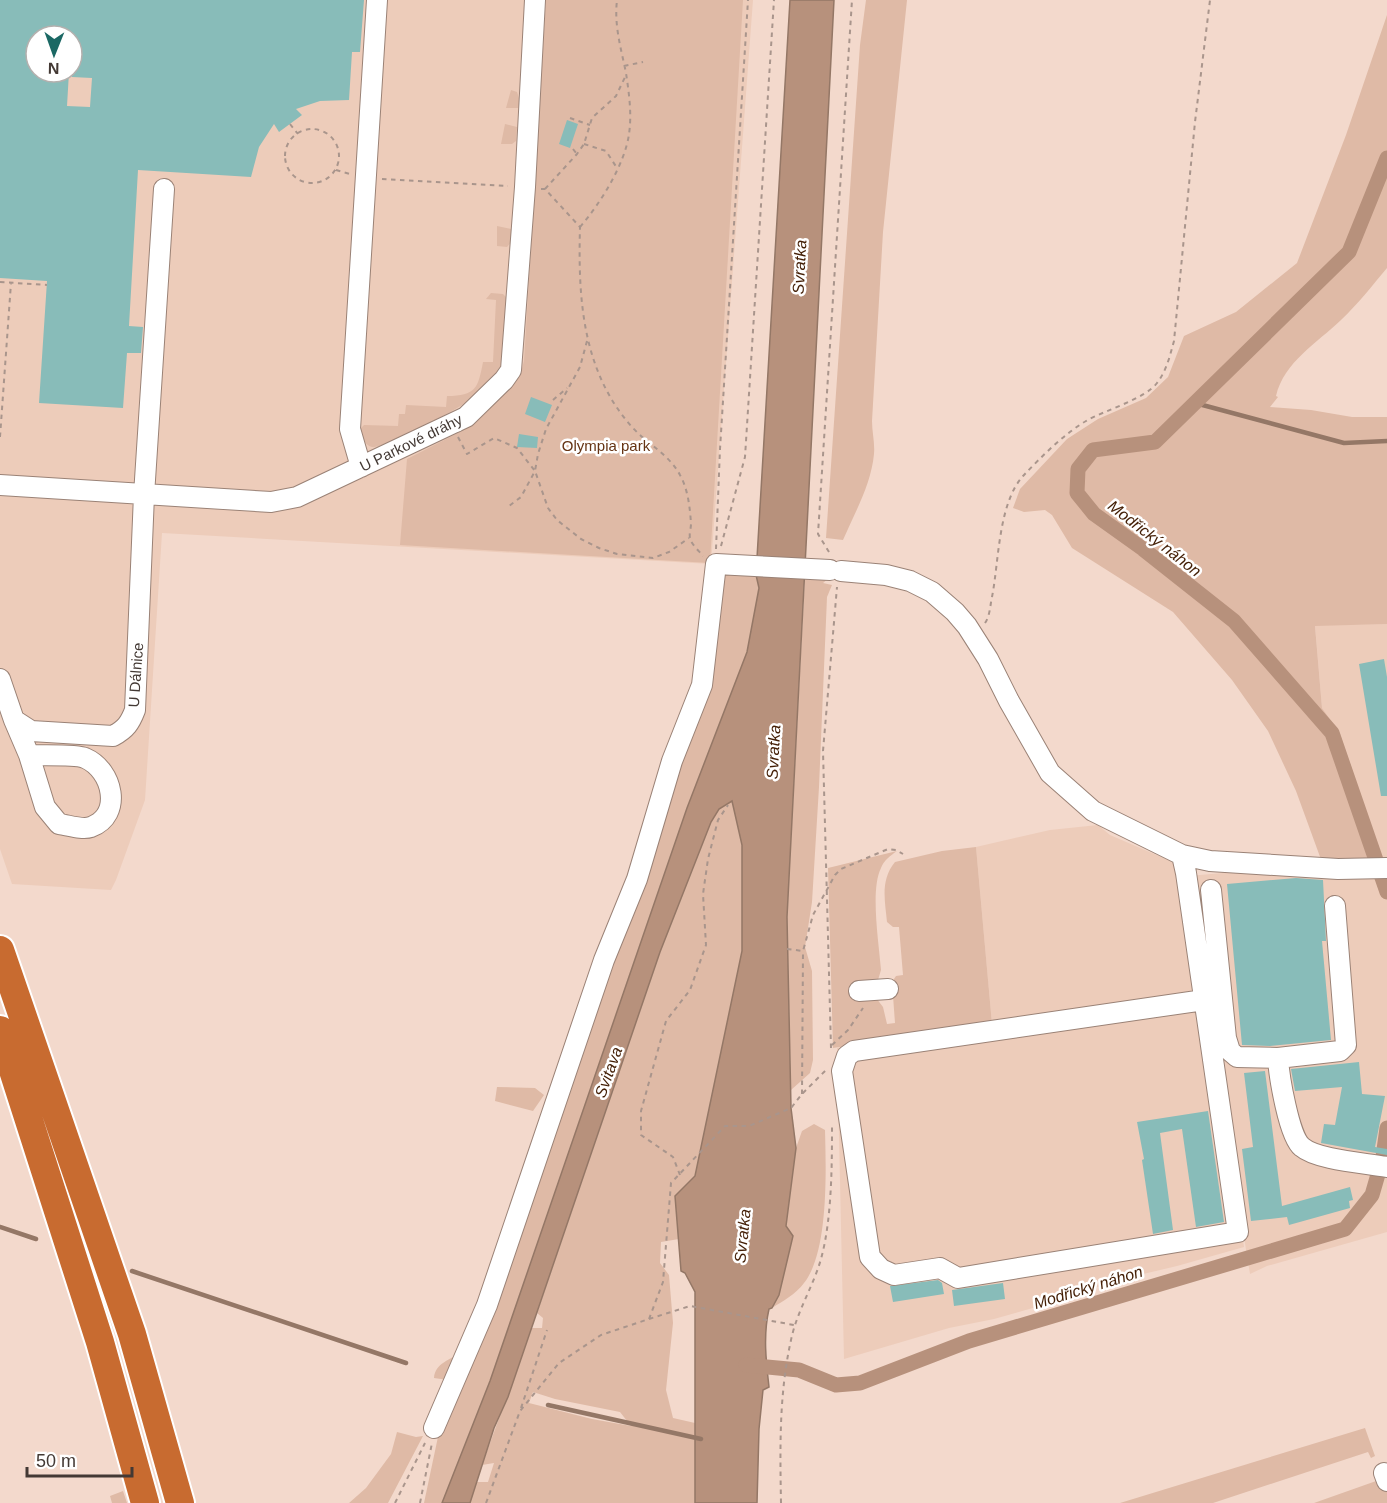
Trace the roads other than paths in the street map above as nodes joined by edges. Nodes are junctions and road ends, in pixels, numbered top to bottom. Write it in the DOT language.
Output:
graph roads {
  1 [pos="377,0"];
  2 [pos="535,0"];
  3 [pos="164,189"];
  4 [pos="361,467"];
  5 [pos="0,484"];
  6 [pos="144,495"];
  7 [pos="0,679"];
  8 [pos="14,720"];
  9 [pos="29,756"];
  10 [pos="1182,855"];
  11 [pos="1387,868"];
  12 [pos="1211,890"];
  13 [pos="1335,906"];
  14 [pos="0,950"];
  15 [pos="1204,1000"];
  16 [pos="0,1030"];
  17 [pos="1278,1058"];
  18 [pos="1380,1166"];
  19 [pos="434,1428"];
  20 [pos="146,1503"];
  21 [pos="180,1503"];
  1 -- 4 [label="street"];
  2 -- 4 [label="street, U Parkové dráhy"];
  3 -- 6 [label="street, U Dálnice"];
  4 -- 6 [label="street, U Parkové dráhy"];
  5 -- 6 [label="street, U Parkové dráhy"];
  6 -- 8 [label="street, U Dálnice"];
  7 -- 8 [label="street"];
  8 -- 9 [label="street"];
  9 -- 9 [label="street"];
  10 -- 11 [label="street"];
  10 -- 15 [label="street"];
  10 -- 19 [label="street"];
  12 -- 17 [label="street"];
  13 -- 17 [label="street"];
  14 -- 21 [label="highway"];
  15 -- 15 [label="street"];
  16 -- 20 [label="highway"];
  17 -- 18 [label="street"];
}
